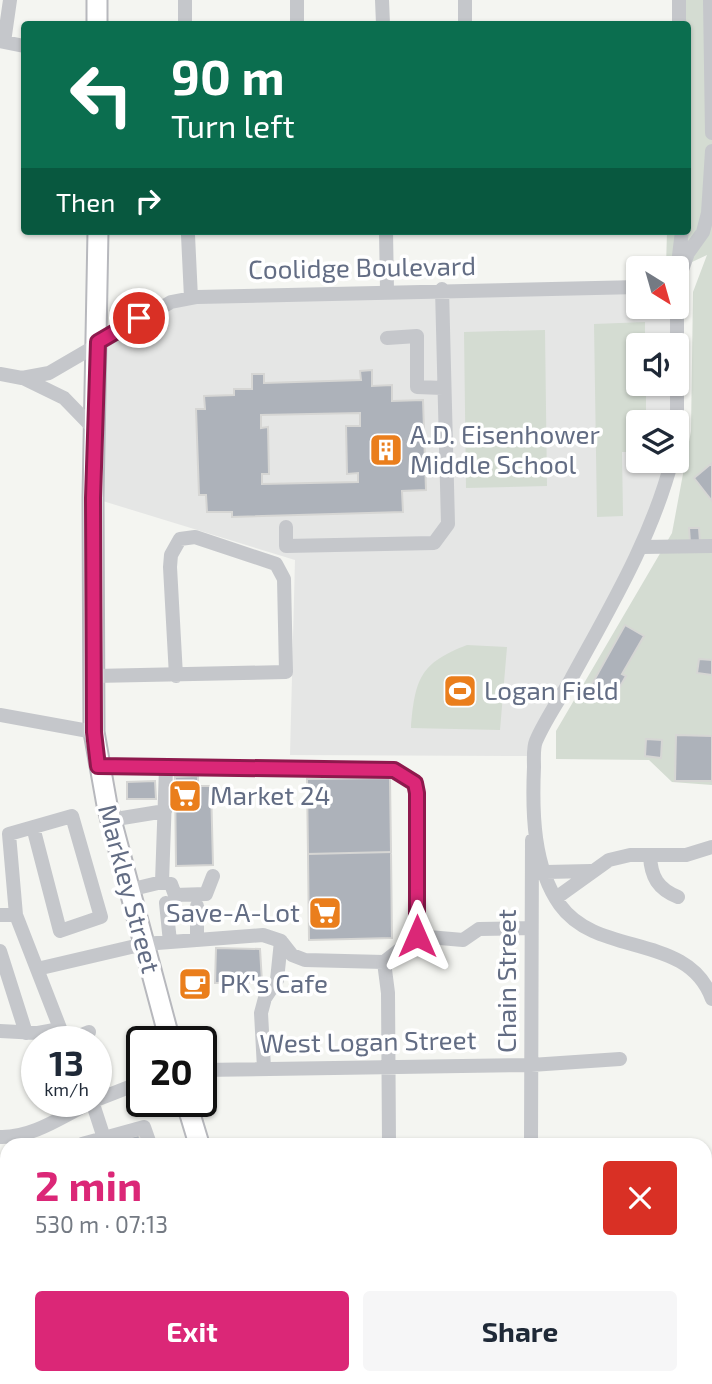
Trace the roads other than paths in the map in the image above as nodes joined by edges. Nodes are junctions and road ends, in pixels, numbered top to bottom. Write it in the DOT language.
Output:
graph roads {
  1 [pos="10,0"];
  2 [pos="97,0"];
  3 [pos="186,0"];
  4 [pos="297,0"];
  5 [pos="382,0"];
  6 [pos="464,0"];
  7 [pos="680,0"];
  8 [pos="710,0"];
  9 [pos="97,21"];
  10 [pos="185,21"];
  11 [pos="297,21"];
  12 [pos="383,21"];
  13 [pos="465,21"];
  14 [pos="679,21"];
  15 [pos="711,25"];
  16 [pos="2,41"];
  17 [pos="21,45"];
  18 [pos="712,133"];
  19 [pos="712,151"];
  20 [pos="98,235"];
  21 [pos="188,235"];
  22 [pos="386,235"];
  23 [pos="682,235"];
  24 [pos="679,256"];
  25 [pos="687,256"];
  26 [pos="626,287"];
  27 [pos="442,289"];
  28 [pos="387,290"];
  29 [pos="191,298"];
  30 [pos="677,319"];
  31 [pos="417,336"];
  32 [pos="442,336"];
  33 [pos="387,338"];
  34 [pos="98,342"];
  35 [pos="0,374"];
  36 [pos="22,378"];
  37 [pos="443,388"];
  38 [pos="677,410"];
  39 [pos="96,431"];
  40 [pos="669,473"];
  41 [pos="286,527"];
  42 [pos="712,546"];
  43 [pos="643,547"];
  44 [pos="93,676"];
  45 [pos="176,676"];
  46 [pos="0,715"];
  47 [pos="94,732"];
  48 [pos="98,766"];
  49 [pos="166,768"];
  50 [pos="165,811"];
  51 [pos="532,818"];
  52 [pos="110,820"];
  53 [pos="33,827"];
  54 [pos="712,847"];
  55 [pos="650,856"];
  56 [pos="591,871"];
  57 [pos="546,872"];
  58 [pos="213,876"];
  59 [pos="162,882"];
  60 [pos="129,890"];
  61 [pos="678,897"];
  62 [pos="556,898"];
  63 [pos="166,903"];
  64 [pos="197,906"];
  65 [pos="0,915"];
  66 [pos="16,915"];
  67 [pos="531,928"];
  68 [pos="417,936"];
  69 [pos="197,940"];
  70 [pos="281,941"];
  71 [pos="170,942"];
  72 [pos="144,944"];
  73 [pos="1,955"];
  74 [pos="384,962"];
  75 [pos="37,970"];
  76 [pos="0,999"];
  77 [pos="712,999"];
  78 [pos="16,1000"];
  79 [pos="24,1026"];
  80 [pos="60,1026"];
  81 [pos="166,1026"];
  82 [pos="0,1031"];
  83 [pos="21,1033"];
  84 [pos="620,1059"];
  85 [pos="531,1065"];
  86 [pos="264,1068"];
  87 [pos="388,1068"];
  88 [pos="217,1069"];
  89 [pos="61,1117"];
  90 [pos="98,1117"];
  91 [pos="191,1117"];
  92 [pos="0,1137"];
  93 [pos="104,1138"];
  94 [pos="113,1138"];
  95 [pos="148,1138"];
  96 [pos="197,1138"];
  97 [pos="389,1138"];
  98 [pos="531,1138"];
  1 -- 16 [label="street"];
  2 -- 9 [label="highway"];
  3 -- 10 [label="street"];
  4 -- 11 [label="street"];
  5 -- 12 [label="street"];
  6 -- 13 [label="street"];
  7 -- 14 [label="street"];
  8 -- 15 [label="street"];
  15 -- 18 [label="street"];
  16 -- 17 [label="street"];
  19 -- 25 [label="street"];
  20 -- 34 [label="highway, Markley Street"];
  21 -- 29 [label="street"];
  22 -- 28 [label="street"];
  23 -- 24 [label="street"];
  26 -- 27 [label="street, Coolidge Boulevard"];
  27 -- 28 [label="street, Coolidge Boulevard"];
  27 -- 32 [label="street"];
  28 -- 29 [label="street, Coolidge Boulevard"];
  29 -- 34 [label="street, Coolidge Boulevard"];
  30 -- 38 [label="street"];
  31 -- 32 [label="street"];
  31 -- 33 [label="street"];
  31 -- 37 [label="street"];
  32 -- 37 [label="street"];
  34 -- 36 [label="street, Coolidge Boulevard"];
  34 -- 39 [label="highway, Markley Street"];
  35 -- 36 [label="street"];
  36 -- 39 [label="street"];
  37 -- 41 [label="street"];
  39 -- 44 [label="highway, Markley Street"];
  40 -- 43 [label="street, Chain Street"];
  42 -- 43 [label="street"];
  43 -- 51 [label="street, Chain Street"];
  44 -- 45 [label="street"];
  44 -- 47 [label="highway, Markley Street"];
  45 -- 45 [label="street"];
  46 -- 47 [label="street"];
  47 -- 48 [label="highway, Markley Street"];
  48 -- 49 [label="street"];
  48 -- 52 [label="highway, Markley Street"];
  49 -- 50 [label="street"];
  49 -- 68 [label="street"];
  50 -- 52 [label="street"];
  50 -- 59 [label="street"];
  51 -- 57 [label="street"];
  51 -- 67 [label="street, Chain Street"];
  52 -- 60 [label="highway, Markley Street"];
  53 -- 53 [label="street"];
  53 -- 66 [label="street"];
  54 -- 55 [label="street"];
  55 -- 56 [label="street"];
  55 -- 61 [label="street"];
  56 -- 57 [label="street"];
  56 -- 62 [label="street"];
  57 -- 62 [label="street"];
  58 -- 59 [label="street"];
  59 -- 60 [label="street"];
  60 -- 72 [label="highway, Markley Street"];
  62 -- 77 [label="street"];
  63 -- 71 [label="street"];
  64 -- 69 [label="street"];
  65 -- 66 [label="street"];
  66 -- 75 [label="street"];
  67 -- 68 [label="street"];
  67 -- 85 [label="street, Chain Street"];
  68 -- 74 [label="street"];
  69 -- 70 [label="street"];
  69 -- 71 [label="street"];
  70 -- 74 [label="street"];
  70 -- 86 [label="street"];
  71 -- 72 [label="street"];
  72 -- 75 [label="street"];
  72 -- 81 [label="highway, Markley Street"];
  73 -- 78 [label="street"];
  74 -- 87 [label="street"];
  75 -- 80 [label="street"];
  76 -- 78 [label="street"];
  78 -- 79 [label="street"];
  82 -- 83 [label="street"];
  84 -- 85 [label="street, West Logan Street"];
  85 -- 87 [label="street, West Logan Street"];
  85 -- 98 [label="street, Chain Street"];
  86 -- 87 [label="street, West Logan Street"];
  86 -- 88 [label="street, West Logan Street"];
  87 -- 97 [label="street"];
  89 -- 92 [label="street"];
  90 -- 93 [label="street"];
  91 -- 96 [label="highway"];
  94 -- 95 [label="street"];
}
